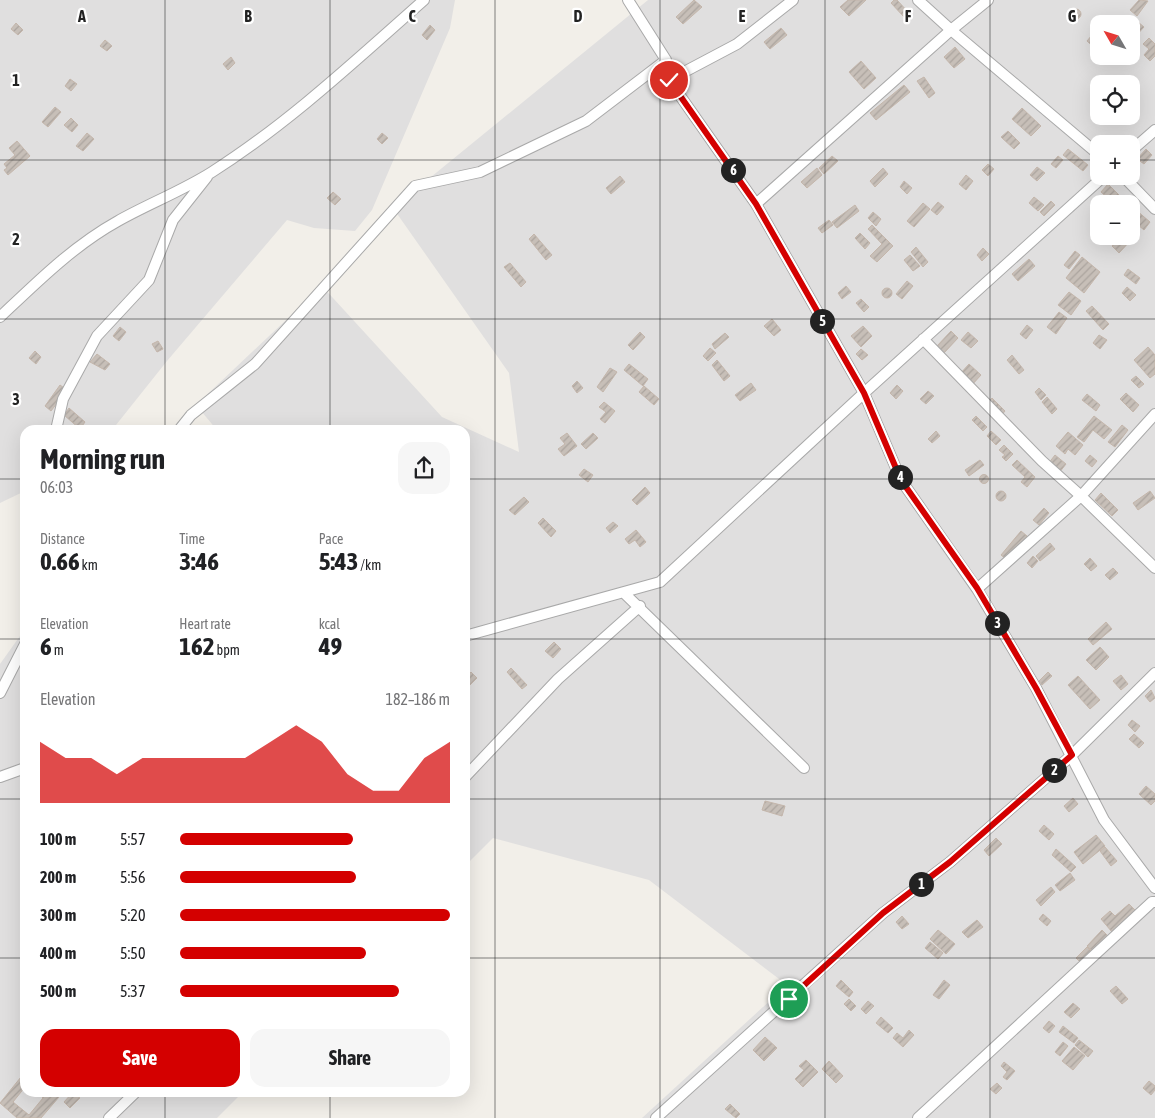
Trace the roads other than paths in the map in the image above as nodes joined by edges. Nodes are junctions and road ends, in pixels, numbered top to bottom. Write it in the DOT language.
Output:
graph roads {
  1 [pos="424,0"];
  2 [pos="628,0"];
  3 [pos="793,0"];
  4 [pos="918,0"];
  5 [pos="988,0"];
  6 [pos="951,30"];
  7 [pos="666,60"];
  8 [pos="669,80"];
  9 [pos="1155,130"];
  10 [pos="1140,143"];
  11 [pos="1090,147"];
  12 [pos="210,174"];
  13 [pos="1094,185"];
  14 [pos="1132,185"];
  15 [pos="756,204"];
  16 [pos="1155,209"];
  17 [pos="0,317"];
  18 [pos="923,339"];
  19 [pos="864,393"];
  20 [pos="1155,414"];
  21 [pos="57,425"];
  22 [pos="182,425"];
  23 [pos="1081,496"];
  24 [pos="1154,565"];
  25 [pos="977,588"];
  26 [pos="624,593"];
  27 [pos="640,606"];
  28 [pos="470,635"];
  29 [pos="20,654"];
  30 [pos="1155,672"];
  31 [pos="0,693"];
  32 [pos="1072,755"];
  33 [pos="804,768"];
  34 [pos="20,770"];
  35 [pos="470,772"];
  36 [pos="0,777"];
  37 [pos="1155,888"];
  38 [pos="1155,902"];
  39 [pos="131,1097"];
  40 [pos="109,1118"];
  41 [pos="656,1118"];
  42 [pos="918,1118"];
  1 -- 12 [label="street"];
  2 -- 7 [label="street"];
  3 -- 8 [label="street"];
  4 -- 6 [label="street"];
  5 -- 6 [label="street"];
  6 -- 11 [label="street"];
  6 -- 15 [label="street"];
  7 -- 8 [label="street"];
  7 -- 22 [label="street"];
  8 -- 15 [label="street"];
  9 -- 10 [label="street"];
  12 -- 17 [label="street"];
  12 -- 21 [label="street"];
  13 -- 18 [label="street"];
  14 -- 16 [label="street"];
  15 -- 19 [label="street"];
  18 -- 19 [label="street"];
  18 -- 23 [label="street"];
  19 -- 25 [label="street"];
  19 -- 26 [label="street"];
  20 -- 23 [label="street"];
  23 -- 24 [label="street"];
  23 -- 25 [label="street"];
  25 -- 32 [label="street"];
  26 -- 27 [label="street"];
  26 -- 28 [label="street"];
  27 -- 33 [label="street"];
  27 -- 35 [label="street"];
  29 -- 31 [label="street"];
  30 -- 32 [label="street"];
  32 -- 37 [label="street"];
  32 -- 41 [label="street"];
  34 -- 36 [label="street"];
  38 -- 42 [label="street"];
  39 -- 40 [label="street"];
}
